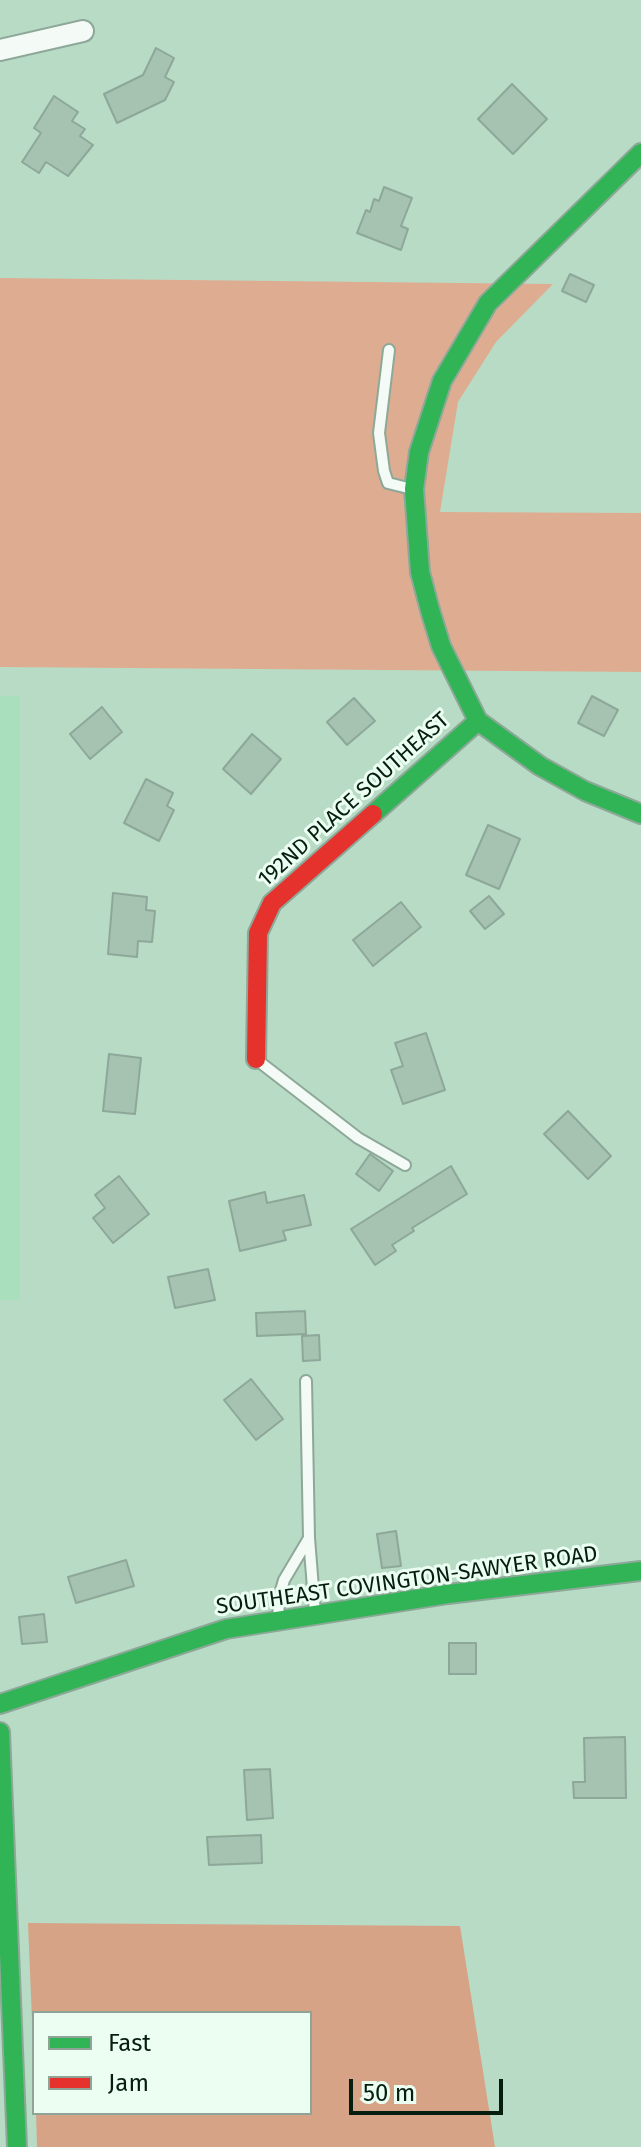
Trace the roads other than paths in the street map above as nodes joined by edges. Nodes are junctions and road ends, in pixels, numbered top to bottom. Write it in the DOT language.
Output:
graph roads {
  1 [pos="83,31"];
  2 [pos="0,50"];
  3 [pos="641,153"];
  4 [pos="389,350"];
  5 [pos="414,489"];
  6 [pos="478,721"];
  7 [pos="641,814"];
  8 [pos="256,1059"];
  9 [pos="405,1165"];
  10 [pos="306,1381"];
  11 [pos="309,1538"];
  12 [pos="641,1571"];
  13 [pos="315,1615"];
  14 [pos="279,1621"];
  15 [pos="0,1704"];
  16 [pos="0,1732"];
  17 [pos="1,1779"];
  18 [pos="17,2147"];
  1 -- 2 [label="street"];
  3 -- 5 [label="street"];
  4 -- 5 [label="lane"];
  5 -- 6 [label="street"];
  6 -- 7 [label="street"];
  6 -- 8 [label="street, 192ND PLACE SOUTHEAST"];
  8 -- 9 [label="lane"];
  10 -- 11 [label="lane"];
  11 -- 13 [label="lane"];
  11 -- 14 [label="lane"];
  12 -- 13 [label="street, SOUTHEAST COVINGTON-SAWYER ROAD"];
  13 -- 14 [label="street, SOUTHEAST COVINGTON-SAWYER ROAD"];
  14 -- 15 [label="street, SOUTHEAST COVINGTON-SAWYER ROAD"];
  16 -- 17 [label="street"];
  17 -- 18 [label="street"];
}
